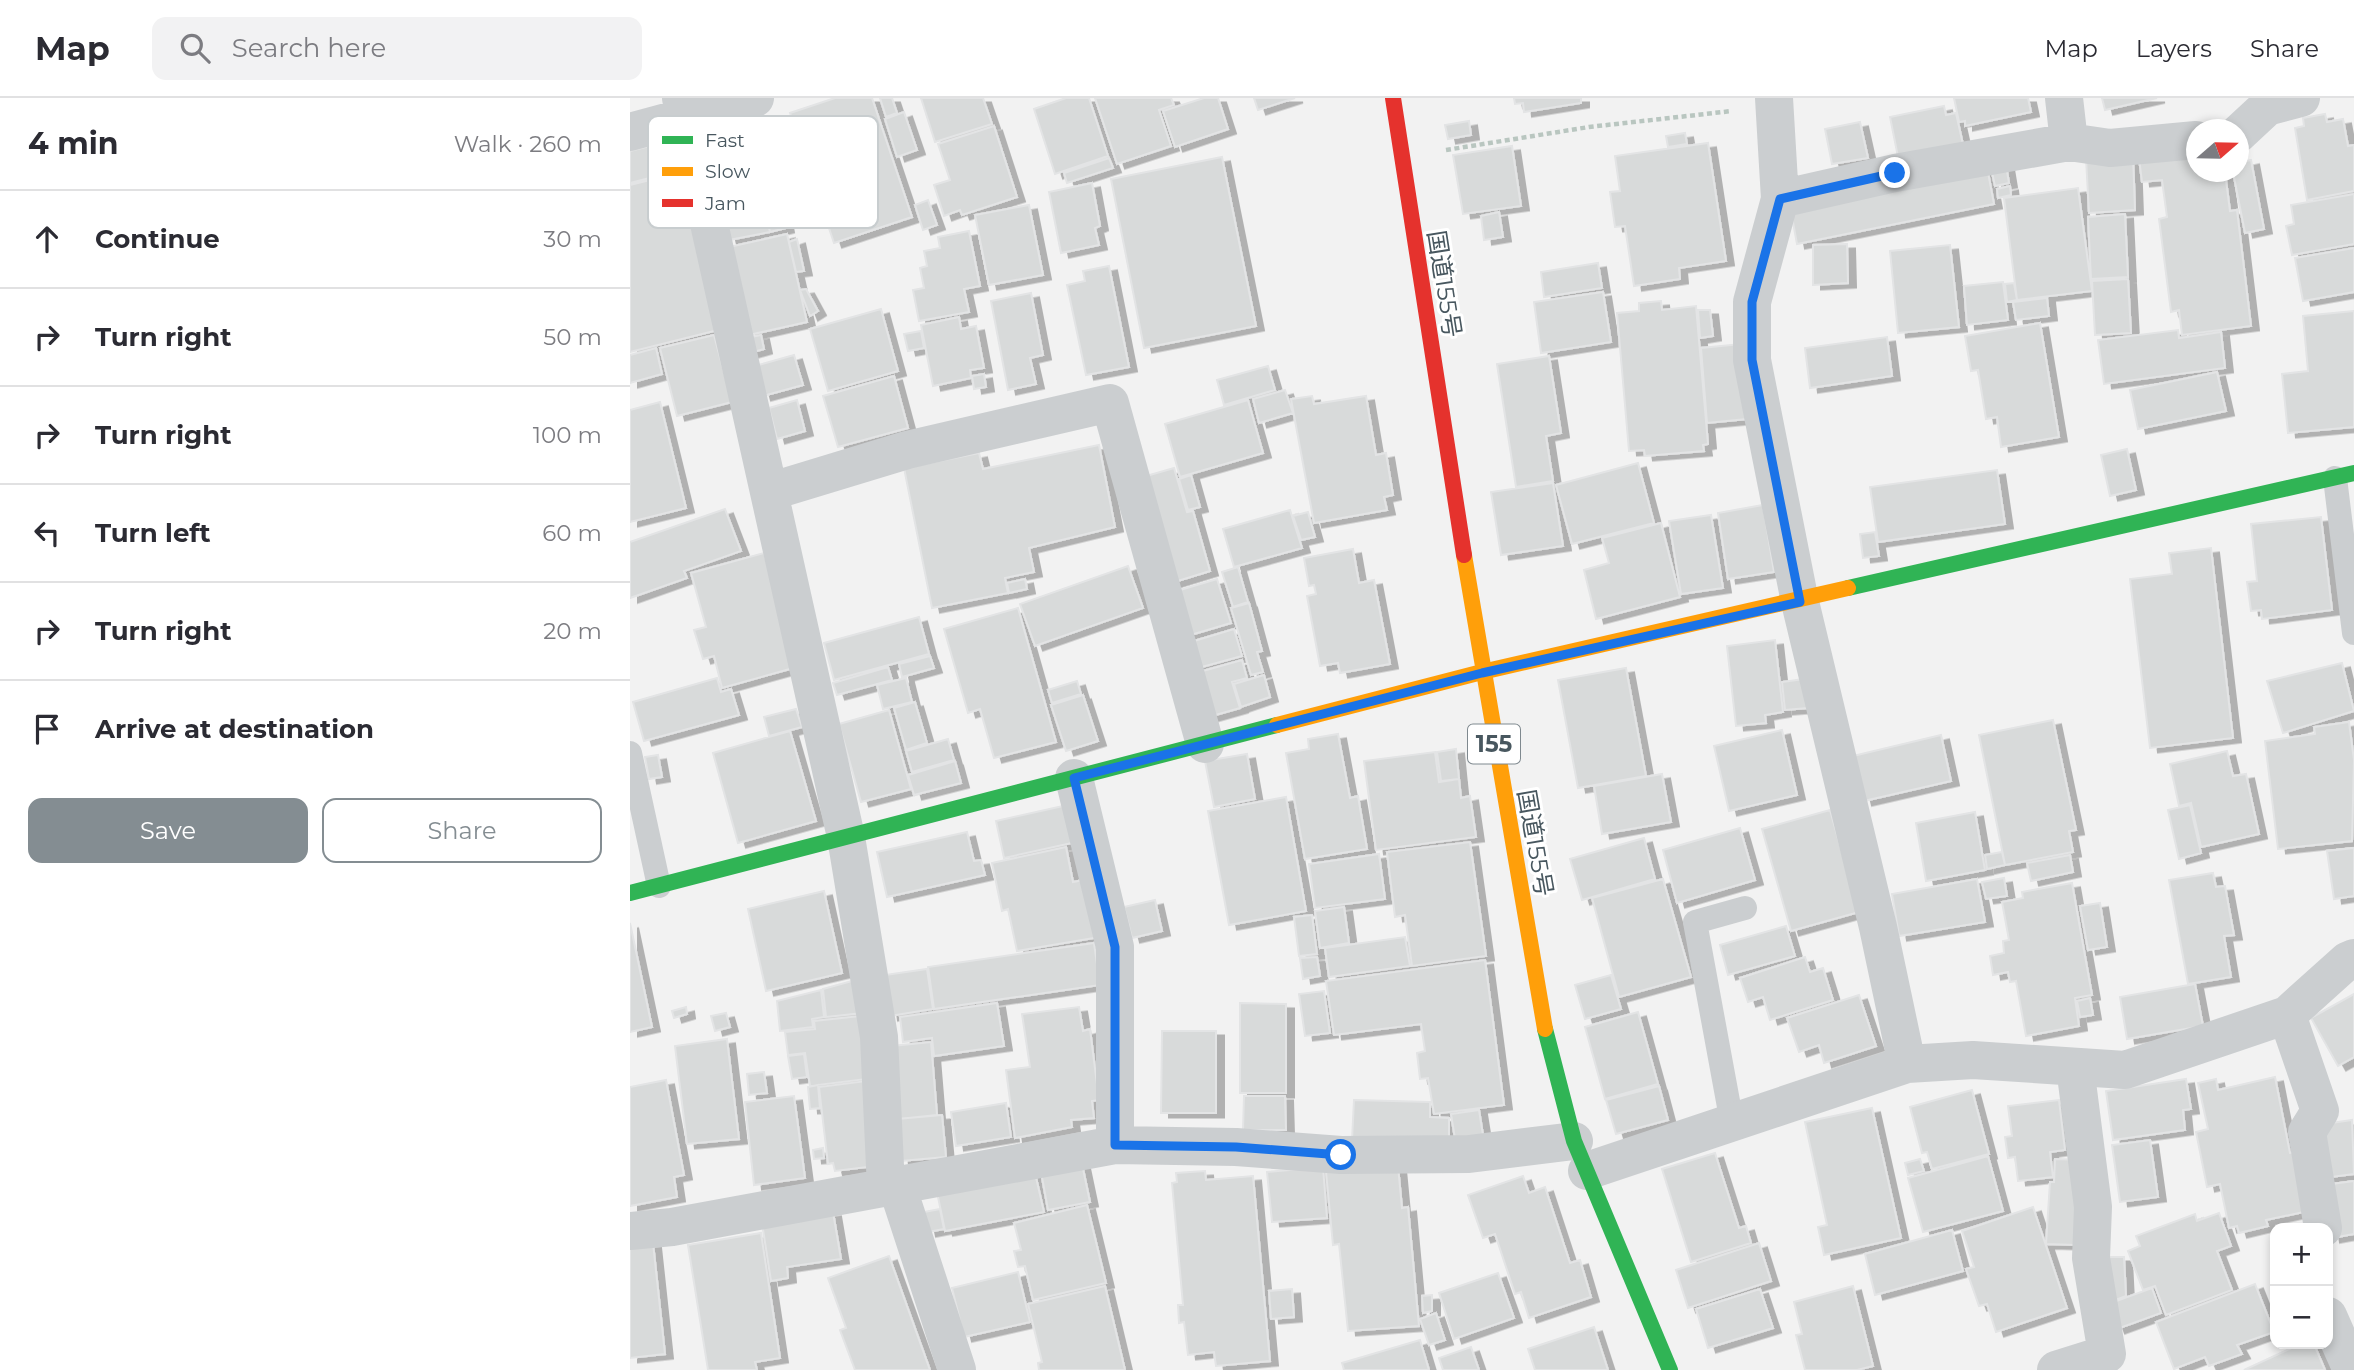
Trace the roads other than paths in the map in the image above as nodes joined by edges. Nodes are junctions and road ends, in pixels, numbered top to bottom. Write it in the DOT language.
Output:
graph roads {
  1 [pos="755,98"];
  2 [pos="1393,98"];
  3 [pos="2064,98"];
  4 [pos="2301,98"];
  5 [pos="1774,102"];
  6 [pos="683,107"];
  7 [pos="664,116"];
  8 [pos="648,124"];
  9 [pos="2249,124"];
  10 [pos="630,132"];
  11 [pos="2186,141"];
  12 [pos="2069,142"];
  13 [pos="1780,199"];
  14 [pos="710,228"];
  15 [pos="2344,475"];
  16 [pos="769,492"];
  17 [pos="1800,602"];
  18 [pos="2354,633"];
  19 [pos="1482,673"];
  20 [pos="1205,744"];
  21 [pos="630,753"];
  22 [pos="1074,778"];
  23 [pos="846,838"];
  24 [pos="659,886"];
  25 [pos="630,893"];
  26 [pos="1745,908"];
  27 [pos="2354,958"];
  28 [pos="2287,1015"];
  29 [pos="1907,1064"];
  30 [pos="2075,1067"];
  31 [pos="1732,1123"];
  32 [pos="1115,1145"];
  33 [pos="1580,1156"];
  34 [pos="891,1187"];
  35 [pos="2322,1223"];
  36 [pos="630,1231"];
  37 [pos="2333,1327"];
  38 [pos="957,1370"];
  39 [pos="1670,1370"];
  40 [pos="2056,1370"];
  41 [pos="2352,1370"];
  1 -- 6 [label="street"];
  2 -- 19 [label="main road, 国道155号 / 155"];
  3 -- 12 [label="street"];
  4 -- 9 [label="street"];
  5 -- 13 [label="street"];
  6 -- 7 [label="street"];
  8 -- 10 [label="street"];
  11 -- 12 [label="street"];
  12 -- 13 [label="street"];
  13 -- 17 [label="street"];
  14 -- 16 [label="street"];
  15 -- 17 [label="main road"];
  15 -- 18 [label="lane"];
  16 -- 20 [label="street"];
  16 -- 23 [label="street"];
  17 -- 19 [label="main road"];
  17 -- 29 [label="street"];
  19 -- 20 [label="main road"];
  19 -- 33 [label="main road, 国道155号 / 155"];
  20 -- 22 [label="main road"];
  21 -- 24 [label="lane"];
  22 -- 23 [label="main road"];
  22 -- 32 [label="street"];
  23 -- 24 [label="main road"];
  23 -- 34 [label="street"];
  24 -- 25 [label="main road"];
  26 -- 31 [label="lane"];
  27 -- 28 [label="street"];
  28 -- 30 [label="street"];
  28 -- 35 [label="street"];
  29 -- 30 [label="street"];
  29 -- 31 [label="street"];
  30 -- 40 [label="street"];
  31 -- 33 [label="street"];
  32 -- 33 [label="street"];
  32 -- 34 [label="street"];
  33 -- 39 [label="main road, 国道155号 / 155"];
  34 -- 36 [label="street"];
  34 -- 38 [label="street"];
  37 -- 41 [label="street"];
}
